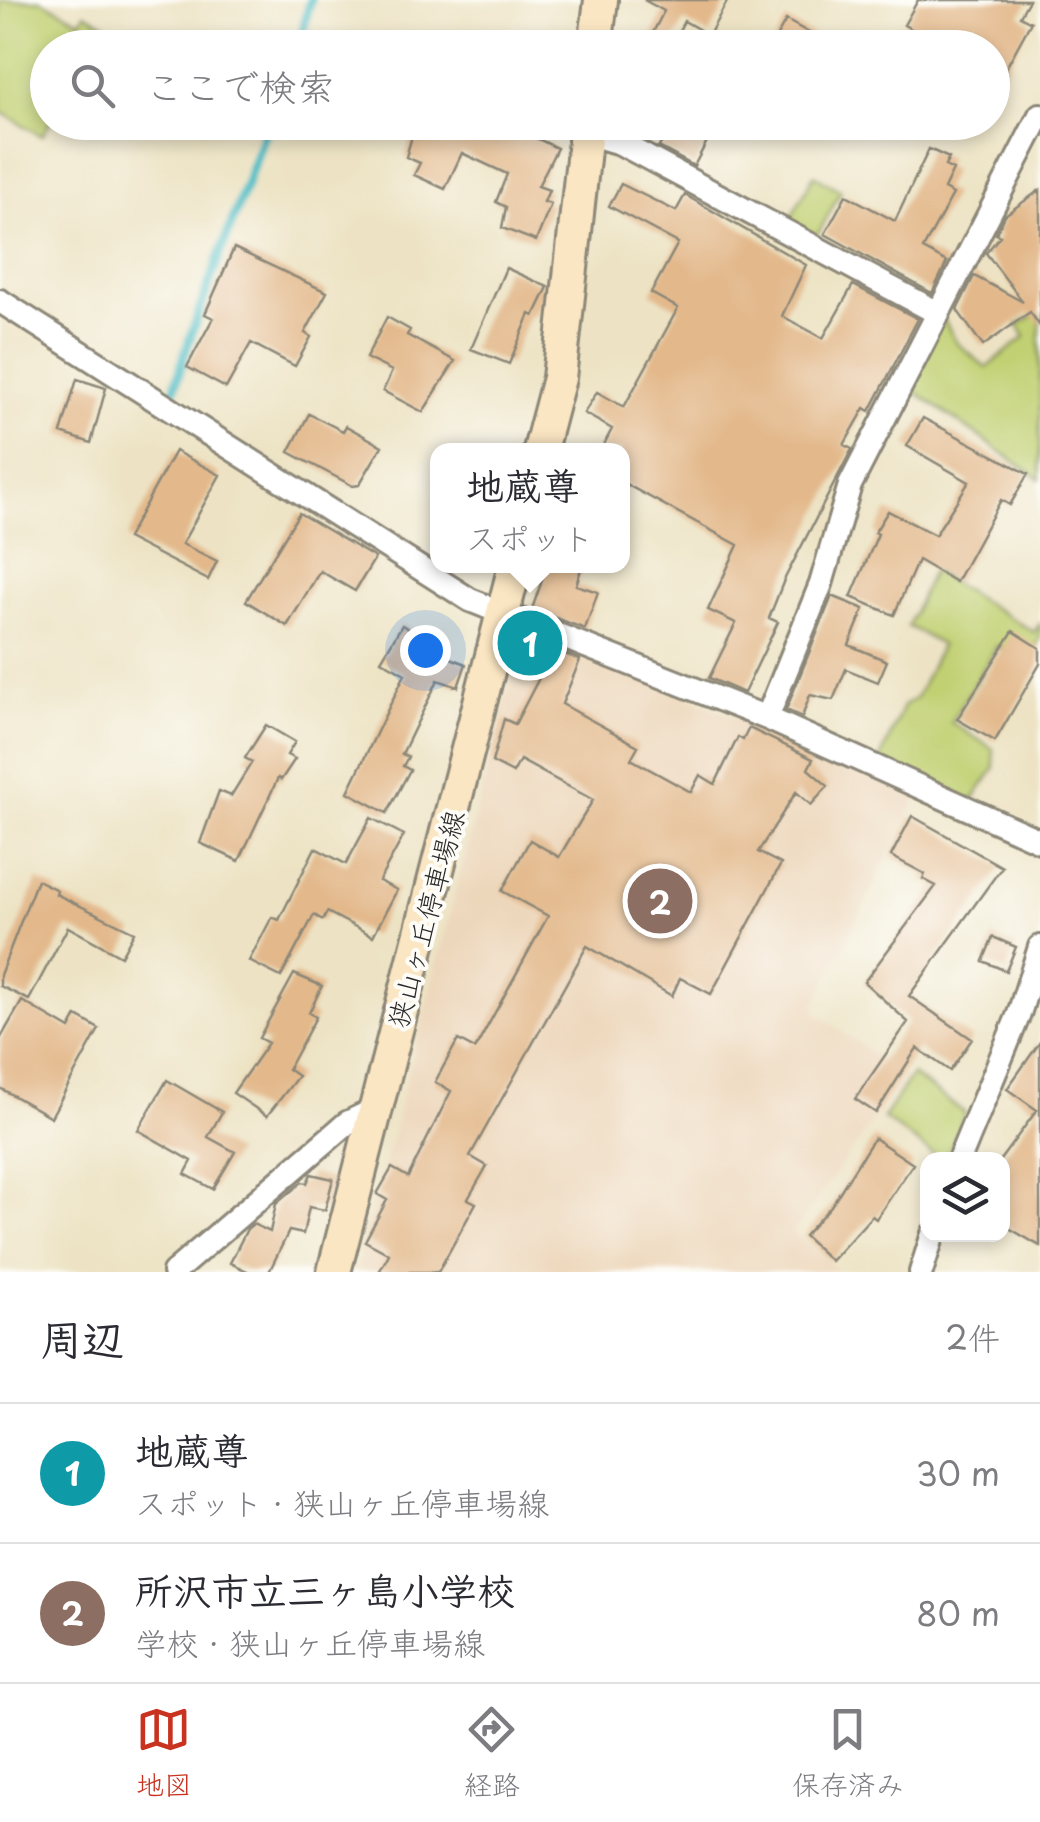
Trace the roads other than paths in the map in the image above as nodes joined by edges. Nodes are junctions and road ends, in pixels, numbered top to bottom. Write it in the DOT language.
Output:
graph roads {
  1 [pos="600,0"];
  2 [pos="597,30"];
  3 [pos="1040,115"];
  4 [pos="585,140"];
  5 [pos="613,140"];
  6 [pos="0,301"];
  7 [pos="936,312"];
  8 [pos="542,443"];
  9 [pos="514,573"];
  10 [pos="505,616"];
  11 [pos="767,718"];
  12 [pos="1040,841"];
  13 [pos="1040,947"];
  14 [pos="376,1109"];
  15 [pos="962,1152"];
  16 [pos="931,1242"];
  17 [pos="174,1272"];
  18 [pos="334,1272"];
  19 [pos="922,1272"];
  1 -- 2 [label="main road"];
  3 -- 7 [label="street"];
  4 -- 8 [label="main road"];
  5 -- 7 [label="street"];
  6 -- 10 [label="street"];
  7 -- 11 [label="street"];
  9 -- 10 [label="main road, 狭山ヶ丘停車場線"];
  10 -- 11 [label="street"];
  10 -- 14 [label="main road, 狭山ヶ丘停車場線"];
  11 -- 12 [label="street"];
  13 -- 15 [label="street"];
  14 -- 17 [label="street"];
  14 -- 18 [label="main road, 狭山ヶ丘停車場線"];
  16 -- 19 [label="street"];
}
